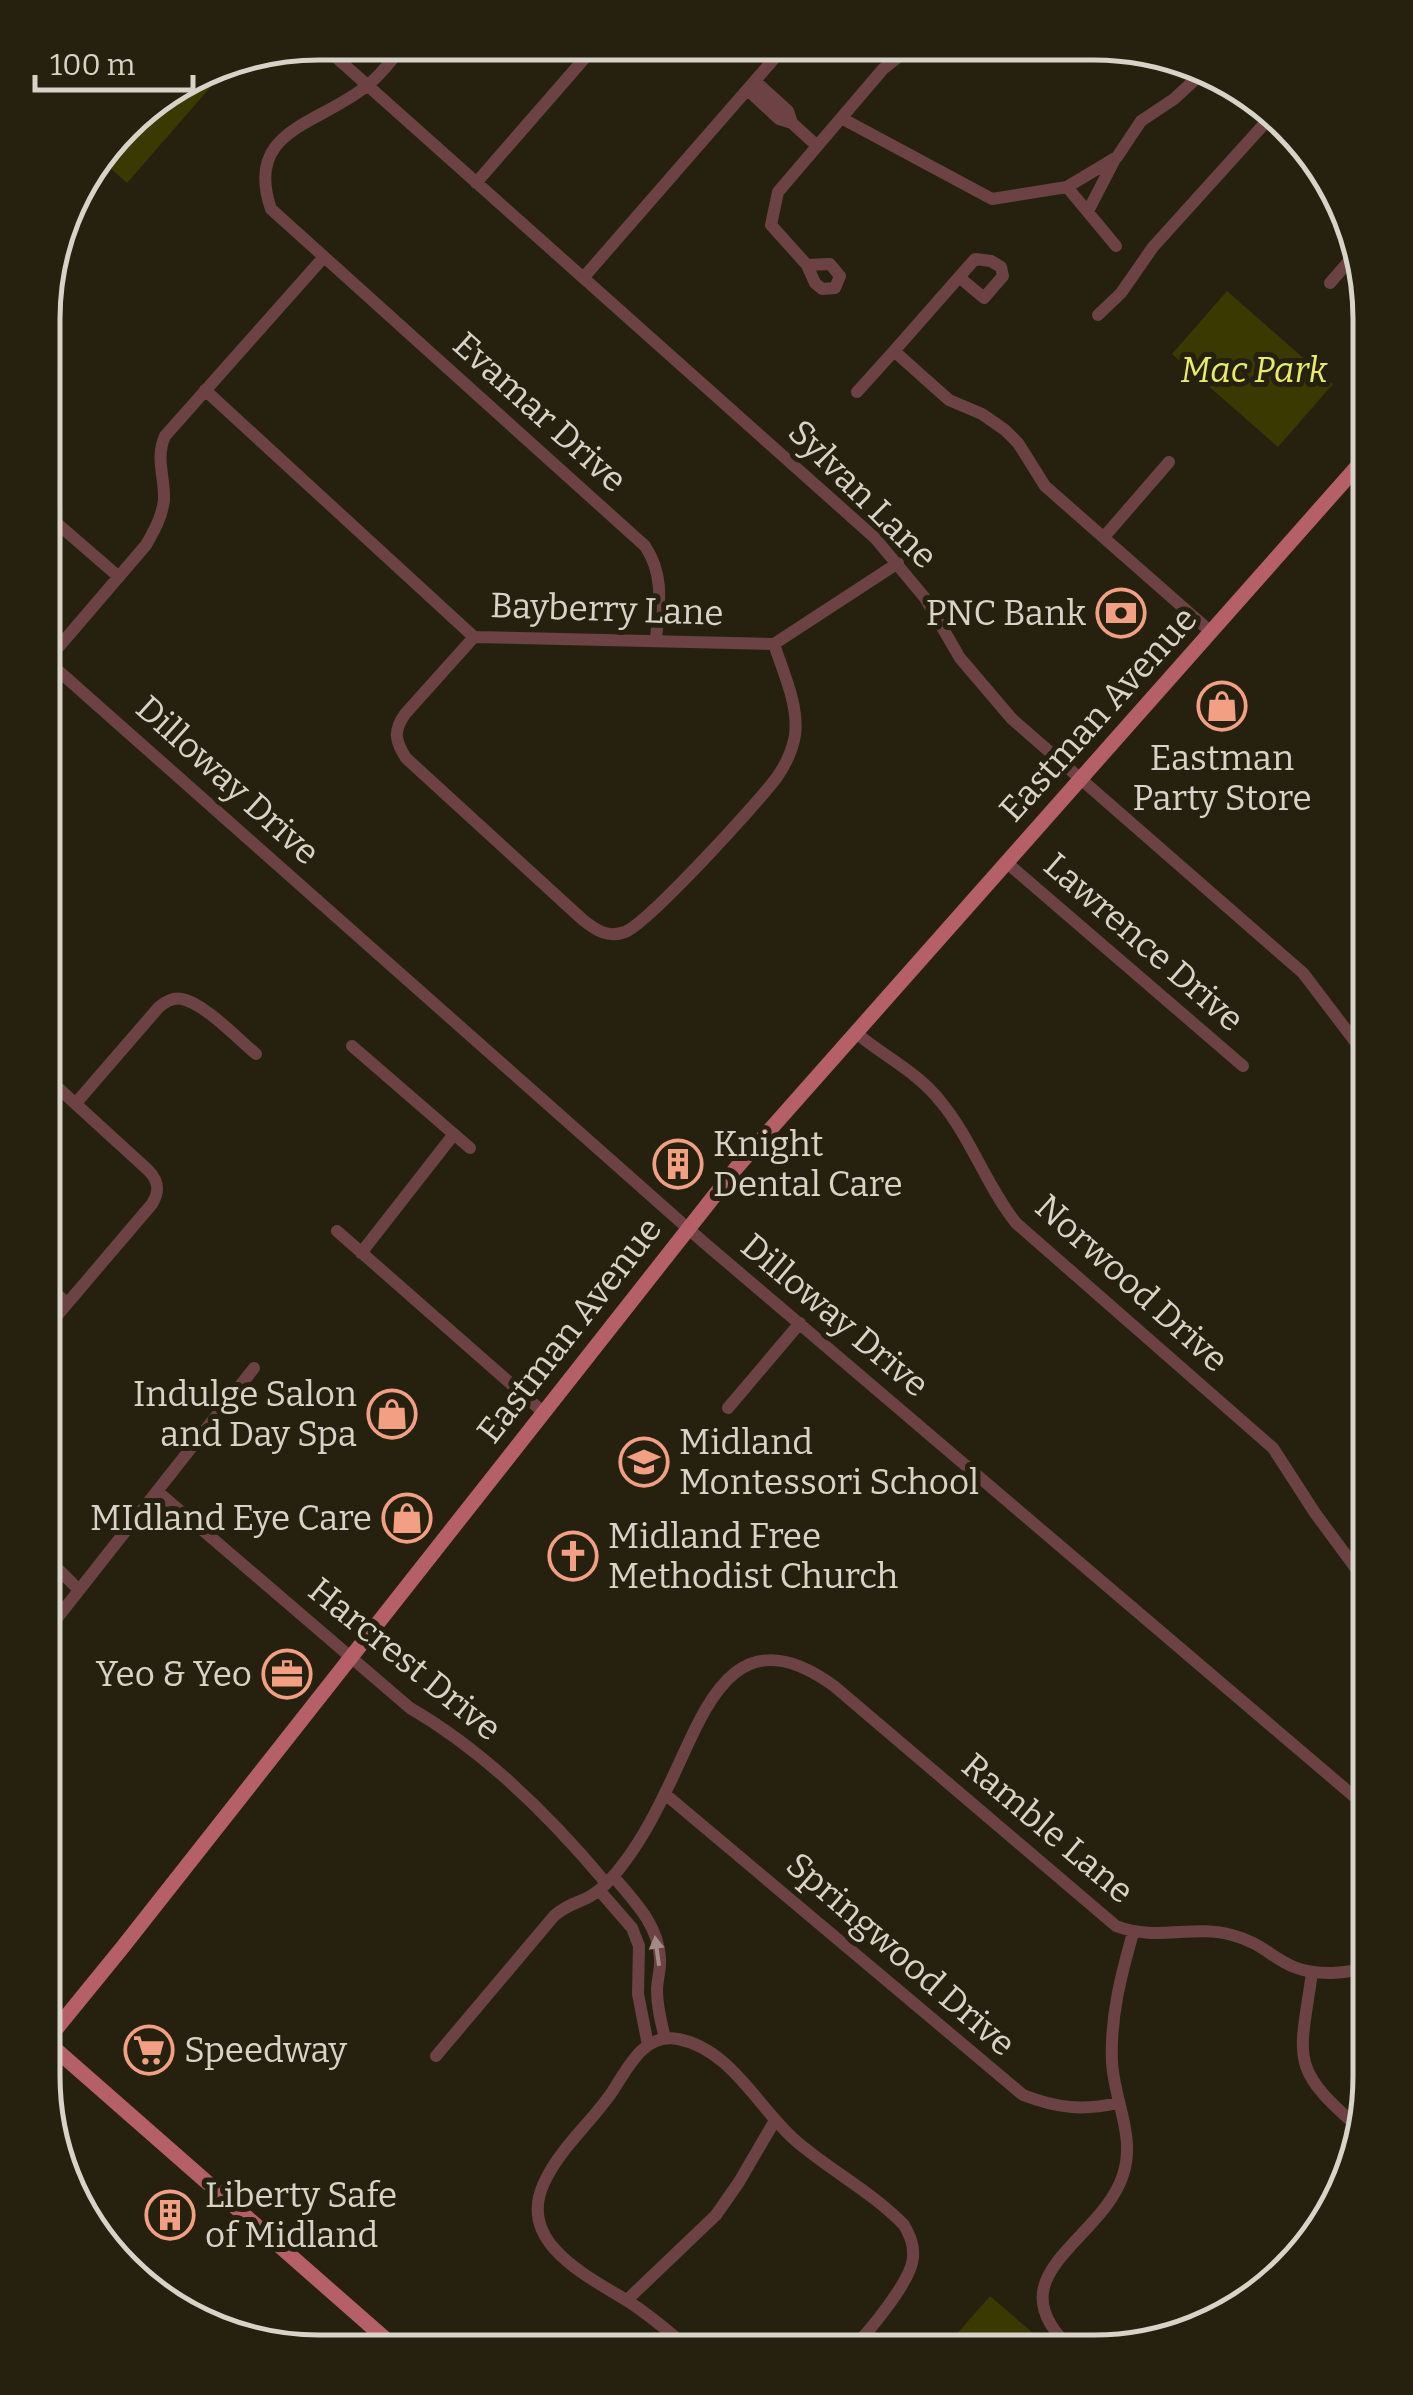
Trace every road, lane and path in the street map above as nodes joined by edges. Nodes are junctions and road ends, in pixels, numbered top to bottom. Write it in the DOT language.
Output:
graph roads {
  1 [pos="773,60"];
  2 [pos="894,60"];
  3 [pos="342,61"];
  4 [pos="390,61"];
  5 [pos="583,61"];
  6 [pos="1194,80"];
  7 [pos="369,84"];
  8 [pos="751,86"];
  9 [pos="844,119"];
  10 [pos="1264,124"];
  11 [pos="816,144"];
  12 [pos="1117,157"];
  13 [pos="476,183"];
  14 [pos="1068,187"];
  15 [pos="1088,212"];
  16 [pos="1116,246"];
  17 [pos="323,258"];
  18 [pos="1347,264"];
  19 [pos="807,265"];
  20 [pos="584,277"];
  21 [pos="959,277"];
  22 [pos="1330,283"];
  23 [pos="1098,316"];
  24 [pos="894,351"];
  25 [pos="204,390"];
  26 [pos="857,392"];
  27 [pos="1169,462"];
  28 [pos="1353,471"];
  29 [pos="60,526"];
  30 [pos="1104,537"];
  31 [pos="898,563"];
  32 [pos="119,576"];
  33 [pos="1211,632"];
  34 [pos="474,637"];
  35 [pos="656,639"];
  36 [pos="60,644"];
  37 [pos="774,644"];
  38 [pos="60,674"];
  39 [pos="1080,779"];
  40 [pos="1006,862"];
  41 [pos="855,1032"];
  42 [pos="1353,1037"];
  43 [pos="352,1046"];
  44 [pos="256,1054"];
  45 [pos="1243,1066"];
  46 [pos="60,1090"];
  47 [pos="76,1104"];
  48 [pos="454,1134"];
  49 [pos="470,1148"];
  50 [pos="688,1228"];
  51 [pos="337,1231"];
  52 [pos="361,1253"];
  53 [pos="60,1298"];
  54 [pos="67,1304"];
  55 [pos="60,1313"];
  56 [pos="800,1323"];
  57 [pos="254,1368"];
  58 [pos="728,1408"];
  59 [pos="543,1412"];
  60 [pos="157,1491"];
  61 [pos="1352,1564"];
  62 [pos="60,1571"];
  63 [pos="79,1590"];
  64 [pos="60,1614"];
  65 [pos="350,1657"];
  66 [pos="665,1794"];
  67 [pos="1352,1795"];
  68 [pos="606,1883"];
  69 [pos="1132,1933"];
  70 [pos="1352,1969"];
  71 [pos="1312,1973"];
  72 [pos="60,2021"];
  73 [pos="665,2038"];
  74 [pos="648,2045"];
  75 [pos="60,2055"];
  76 [pos="436,2056"];
  77 [pos="1118,2103"];
  78 [pos="1349,2119"];
  79 [pos="774,2122"];
  80 [pos="627,2300"];
  81 [pos="381,2335"];
  82 [pos="672,2335"];
  83 [pos="864,2335"];
  84 [pos="1057,2335"];
  1 -- 8 [label="street"];
  2 -- 9 [label="street"];
  3 -- 7 [label="street, Sylvan Lane"];
  4 -- 7 [label="street, Evamar Drive"];
  5 -- 13 [label="street"];
  6 -- 12 [label="street"];
  7 -- 13 [label="street, Sylvan Lane"];
  7 -- 17 [label="street, Evamar Drive"];
  8 -- 11 [label="street"];
  8 -- 20 [label="street"];
  9 -- 11 [label="street"];
  9 -- 14 [label="street"];
  10 -- 23 [label="street"];
  11 -- 19 [label="street"];
  12 -- 14 [label="street"];
  12 -- 15 [label="street"];
  13 -- 20 [label="street, Sylvan Lane"];
  14 -- 15 [label="street"];
  15 -- 16 [label="street"];
  17 -- 25 [label="street"];
  17 -- 35 [label="street, Evamar Drive"];
  18 -- 22 [label="street"];
  20 -- 31 [label="street, Sylvan Lane"];
  21 -- 24 [label="street"];
  24 -- 26 [label="street"];
  24 -- 30 [label="street"];
  25 -- 32 [label="street"];
  25 -- 34 [label="street, Bayberry Lane"];
  27 -- 30 [label="street"];
  28 -- 33 [label="main road, Eastman Avenue"];
  29 -- 32 [label="street"];
  30 -- 33 [label="street"];
  31 -- 37 [label="street, Bayberry Lane"];
  31 -- 39 [label="street, Sylvan Lane"];
  32 -- 36 [label="street"];
  33 -- 39 [label="main road, Eastman Avenue"];
  34 -- 35 [label="street, Bayberry Lane"];
  34 -- 37 [label="street"];
  35 -- 37 [label="street, Bayberry Lane"];
  38 -- 50 [label="street, Dilloway Drive"];
  39 -- 40 [label="main road, Eastman Avenue"];
  39 -- 42 [label="street, Sylvan Lane"];
  40 -- 41 [label="main road, Eastman Avenue"];
  40 -- 45 [label="street, Lawrence Drive"];
  41 -- 50 [label="main road, Eastman Avenue"];
  41 -- 61 [label="street, Norwood Drive"];
  43 -- 48 [label="street"];
  44 -- 47 [label="street"];
  46 -- 47 [label="street"];
  47 -- 54 [label="street"];
  48 -- 49 [label="street"];
  48 -- 52 [label="street"];
  50 -- 56 [label="street, Dilloway Drive"];
  50 -- 59 [label="main road, Eastman Avenue"];
  51 -- 52 [label="street"];
  52 -- 59 [label="street"];
  53 -- 54 [label="street"];
  54 -- 55 [label="street"];
  56 -- 58 [label="street"];
  56 -- 67 [label="street, Dilloway Drive"];
  57 -- 60 [label="street"];
  59 -- 65 [label="main road, Eastman Avenue"];
  60 -- 63 [label="street"];
  60 -- 65 [label="street, Harcrest Drive"];
  62 -- 63 [label="street"];
  63 -- 64 [label="street"];
  65 -- 68 [label="street, Harcrest Drive"];
  65 -- 72 [label="main road, Eastman Avenue"];
  66 -- 68 [label="street"];
  66 -- 69 [label="street, Ramble Lane"];
  66 -- 77 [label="street, Springwood Drive"];
  73 -- 68 [label="street, one-way"];
  68 -- 74 [label="street"];
  68 -- 76 [label="street"];
  69 -- 71 [label="street, Ramble Lane"];
  69 -- 77 [label="street"];
  70 -- 71 [label="street"];
  71 -- 78 [label="street"];
  73 -- 74 [label="street"];
  73 -- 79 [label="street"];
  74 -- 80 [label="street"];
  75 -- 81 [label="main road"];
  77 -- 84 [label="street"];
  79 -- 80 [label="street"];
  79 -- 83 [label="street"];
  80 -- 82 [label="street"];
}
